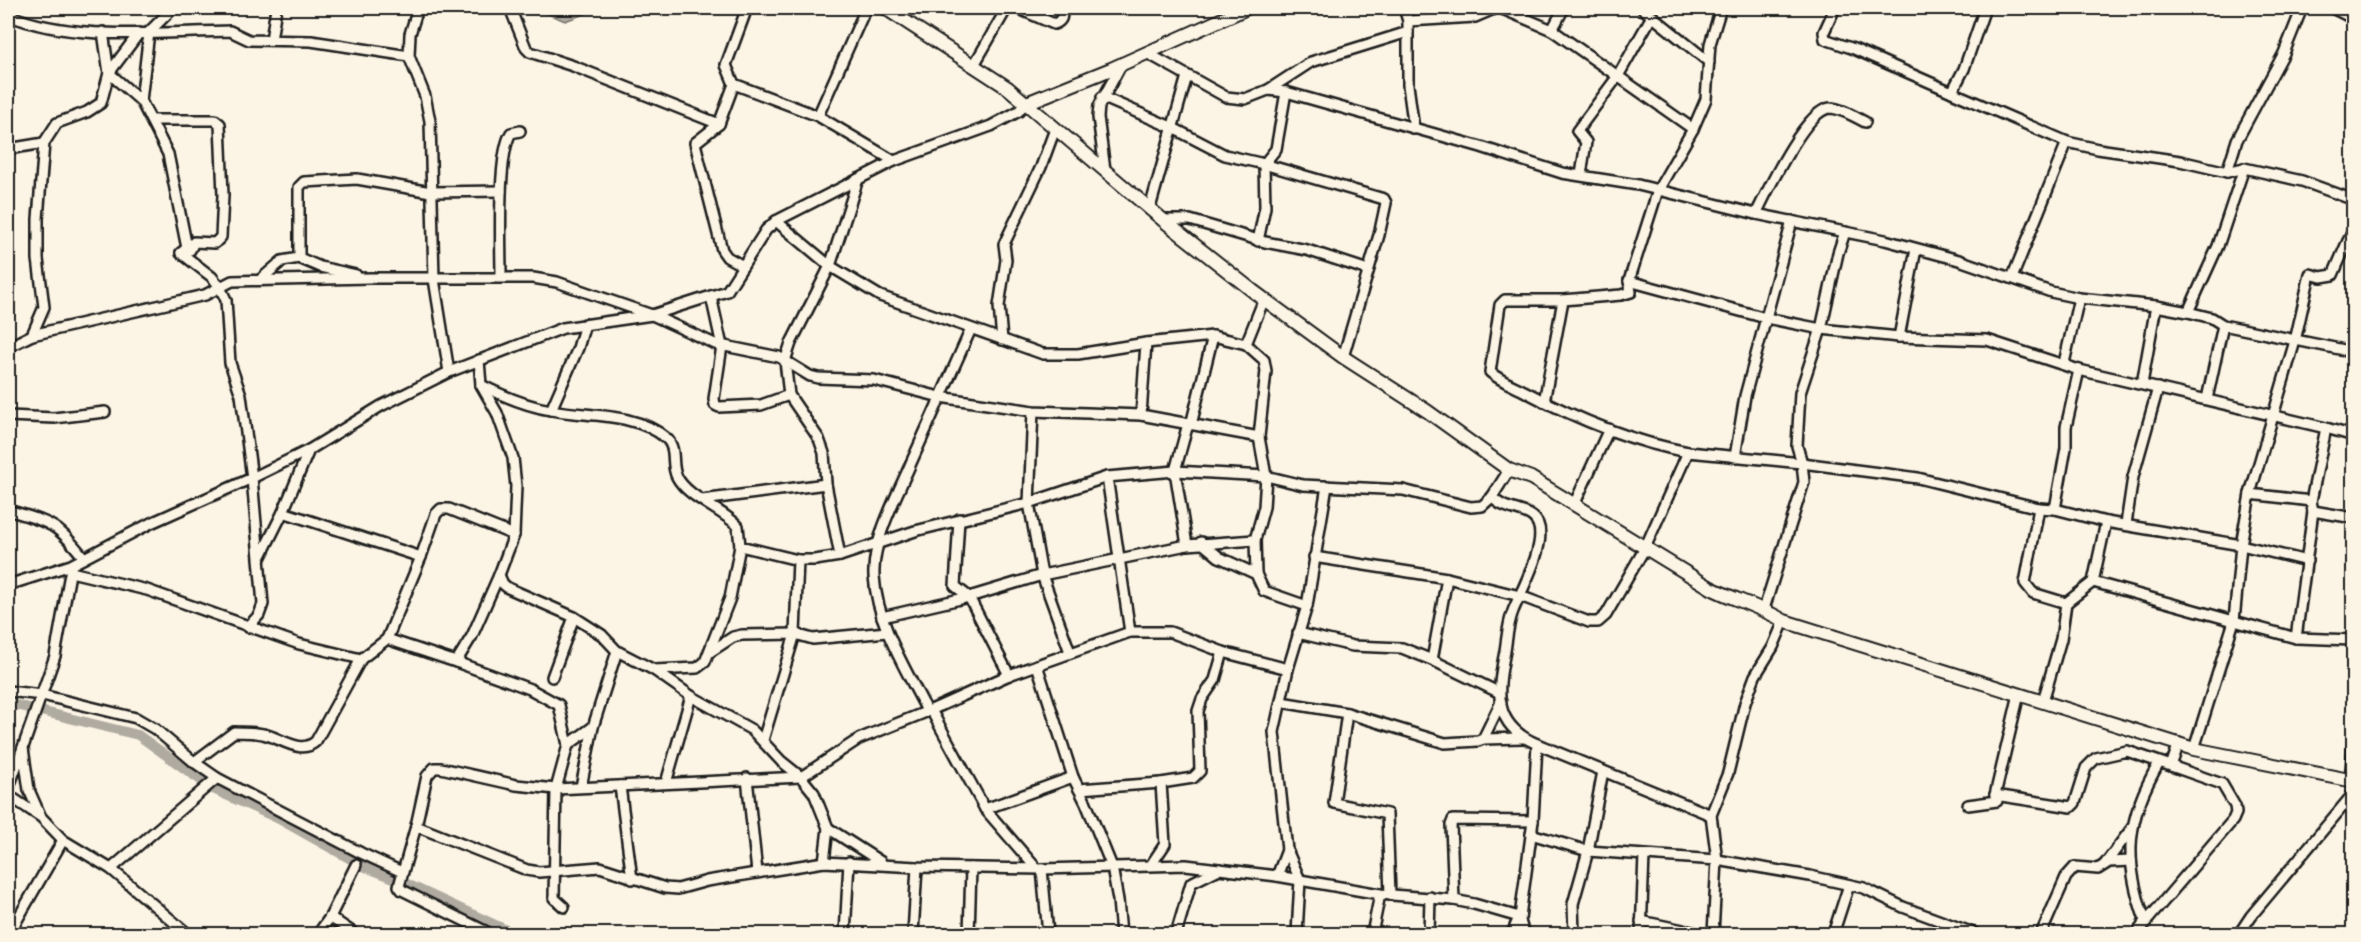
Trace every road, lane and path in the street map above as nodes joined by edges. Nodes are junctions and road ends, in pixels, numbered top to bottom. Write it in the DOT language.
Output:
graph roads {
  1 [pos="173,8"];
  2 [pos="276,8"];
  3 [pos="418,8"];
  4 [pos="510,8"];
  5 [pos="747,8"];
  6 [pos="866,8"];
  7 [pos="885,8"];
  8 [pos="1007,8"];
  9 [pos="1017,8"];
  10 [pos="1062,8"];
  11 [pos="1247,8"];
  12 [pos="1404,8"];
  13 [pos="1498,8"];
  14 [pos="1564,8"];
  15 [pos="1642,8"];
  16 [pos="1721,8"];
  17 [pos="1835,8"];
  18 [pos="1973,8"];
  19 [pos="2302,8"];
  20 [pos="2332,8"];
  21 [pos="1985,9"];
  22 [pos="8,15"];
  23 [pos="1652,16"];
  24 [pos="2354,19"];
  25 [pos="1408,21"];
  26 [pos="1552,30"];
  27 [pos="103,32"];
  28 [pos="1408,32"];
  29 [pos="143,33"];
  30 [pos="272,40"];
  31 [pos="1147,53"];
  32 [pos="409,56"];
  33 [pos="1709,62"];
  34 [pos="974,65"];
  35 [pos="1121,65"];
  36 [pos="109,73"];
  37 [pos="1187,76"];
  38 [pos="1618,76"];
  39 [pos="734,84"];
  40 [pos="1269,90"];
  41 [pos="1286,92"];
  42 [pos="1952,92"];
  43 [pos="1102,97"];
  44 [pos="141,101"];
  45 [pos="1024,104"];
  46 [pos="818,116"];
  47 [pos="151,120"];
  48 [pos="1865,122"];
  49 [pos="719,124"];
  50 [pos="1171,128"];
  51 [pos="1055,129"];
  52 [pos="1414,129"];
  53 [pos="1693,129"];
  54 [pos="520,131"];
  55 [pos="2067,142"];
  56 [pos="44,143"];
  57 [pos="8,149"];
  58 [pos="894,161"];
  59 [pos="1264,164"];
  60 [pos="2244,168"];
  61 [pos="1105,170"];
  62 [pos="2227,172"];
  63 [pos="1581,175"];
  64 [pos="858,179"];
  65 [pos="1658,190"];
  66 [pos="501,191"];
  67 [pos="431,192"];
  68 [pos="2354,200"];
  69 [pos="1150,208"];
  70 [pos="1756,213"];
  71 [pos="1163,220"];
  72 [pos="776,221"];
  73 [pos="1792,221"];
  74 [pos="2354,227"];
  75 [pos="1845,231"];
  76 [pos="1258,241"];
  77 [pos="1916,249"];
  78 [pos="181,253"];
  79 [pos="299,258"];
  80 [pos="743,266"];
  81 [pos="830,266"];
  82 [pos="1368,270"];
  83 [pos="501,277"];
  84 [pos="370,278"];
  85 [pos="2012,278"];
  86 [pos="434,279"];
  87 [pos="260,280"];
  88 [pos="1629,281"];
  89 [pos="220,286"];
  90 [pos="711,296"];
  91 [pos="2079,298"];
  92 [pos="1264,299"];
  93 [pos="1563,300"];
  94 [pos="2156,306"];
  95 [pos="2188,312"];
  96 [pos="652,315"];
  97 [pos="1766,318"];
  98 [pos="585,324"];
  99 [pos="2223,325"];
  100 [pos="971,329"];
  101 [pos="1821,329"];
  102 [pos="32,335"];
  103 [pos="1213,336"];
  104 [pos="1899,337"];
  105 [pos="1002,340"];
  106 [pos="2295,341"];
  107 [pos="1146,343"];
  108 [pos="1246,344"];
  109 [pos="722,346"];
  110 [pos="8,347"];
  111 [pos="2354,352"];
  112 [pos="1343,357"];
  113 [pos="479,360"];
  114 [pos="785,361"];
  115 [pos="2064,363"];
  116 [pos="2079,370"];
  117 [pos="449,372"];
  118 [pos="2142,384"];
  119 [pos="481,385"];
  120 [pos="2158,388"];
  121 [pos="789,395"];
  122 [pos="940,397"];
  123 [pos="2207,399"];
  124 [pos="1544,402"];
  125 [pos="551,410"];
  126 [pos="1033,411"];
  127 [pos="105,412"];
  128 [pos="1141,415"];
  129 [pos="2274,415"];
  130 [pos="8,416"];
  131 [pos="1189,424"];
  132 [pos="2326,428"];
  133 [pos="1609,429"];
  134 [pos="2354,436"];
  135 [pos="1258,437"];
  136 [pos="309,450"];
  137 [pos="1689,452"];
  138 [pos="1735,457"];
  139 [pos="1802,463"];
  140 [pos="1509,470"];
  141 [pos="1175,471"];
  142 [pos="1266,476"];
  143 [pos="1107,477"];
  144 [pos="252,478"];
  145 [pos="826,484"];
  146 [pos="1327,486"];
  147 [pos="2250,494"];
  148 [pos="1492,498"];
  149 [pos="702,500"];
  150 [pos="2311,501"];
  151 [pos="1029,502"];
  152 [pos="1574,505"];
  153 [pos="2040,508"];
  154 [pos="2055,509"];
  155 [pos="8,510"];
  156 [pos="2313,511"];
  157 [pos="283,512"];
  158 [pos="2354,518"];
  159 [pos="959,519"];
  160 [pos="2106,522"];
  161 [pos="2126,524"];
  162 [pos="514,535"];
  163 [pos="1255,540"];
  164 [pos="879,542"];
  165 [pos="1201,542"];
  166 [pos="2241,544"];
  167 [pos="1187,545"];
  168 [pos="740,546"];
  169 [pos="1645,548"];
  170 [pos="840,556"];
  171 [pos="421,557"];
  172 [pos="1314,557"];
  173 [pos="84,558"];
  174 [pos="260,558"];
  175 [pos="798,560"];
  176 [pos="1120,560"];
  177 [pos="2307,561"];
  178 [pos="71,568"];
  179 [pos="1256,574"];
  180 [pos="499,575"];
  181 [pos="1042,575"];
  182 [pos="1447,578"];
  183 [pos="2093,582"];
  184 [pos="8,585"];
  185 [pos="1520,596"];
  186 [pos="969,597"];
  187 [pos="2066,603"];
  188 [pos="1307,606"];
  189 [pos="1764,609"];
  190 [pos="574,617"];
  191 [pos="882,617"];
  192 [pos="1784,621"];
  193 [pos="2234,621"];
  194 [pos="248,627"];
  195 [pos="887,632"];
  196 [pos="1130,632"];
  197 [pos="795,633"];
  198 [pos="1298,633"];
  199 [pos="2296,638"];
  200 [pos="387,639"];
  201 [pos="2354,640"];
  202 [pos="617,651"];
  203 [pos="710,652"];
  204 [pos="1070,652"];
  205 [pos="1222,652"];
  206 [pos="361,658"];
  207 [pos="1432,660"];
  208 [pos="456,662"];
  209 [pos="1037,665"];
  210 [pos="1288,669"];
  211 [pos="654,670"];
  212 [pos="1009,675"];
  213 [pos="552,677"];
  214 [pos="8,691"];
  215 [pos="2019,694"];
  216 [pos="42,695"];
  217 [pos="692,696"];
  218 [pos="1500,697"];
  219 [pos="2043,700"];
  220 [pos="1281,702"];
  221 [pos="929,711"];
  222 [pos="1347,713"];
  223 [pos="593,727"];
  224 [pos="2354,735"];
  225 [pos="1522,738"];
  226 [pos="1483,739"];
  227 [pos="763,740"];
  228 [pos="2179,743"];
  229 [pos="568,744"];
  230 [pos="1537,744"];
  231 [pos="23,745"];
  232 [pos="2194,749"];
  233 [pos="194,762"];
  234 [pos="2159,762"];
  235 [pos="2171,766"];
  236 [pos="1603,771"];
  237 [pos="801,777"];
  238 [pos="1073,777"];
  239 [pos="217,778"];
  240 [pos="747,778"];
  241 [pos="666,783"];
  242 [pos="1161,783"];
  243 [pos="2352,785"];
  244 [pos="620,786"];
  245 [pos="581,787"];
  246 [pos="556,789"];
  247 [pos="1079,789"];
  248 [pos="8,790"];
  249 [pos="8,795"];
  250 [pos="1995,795"];
  251 [pos="1968,805"];
  252 [pos="985,809"];
  253 [pos="1711,815"];
  254 [pos="40,817"];
  255 [pos="1533,821"];
  256 [pos="416,826"];
  257 [pos="828,828"];
  258 [pos="2132,828"];
  259 [pos="1531,834"];
  260 [pos="63,840"];
  261 [pos="1287,850"];
  262 [pos="1588,851"];
  263 [pos="1644,855"];
  264 [pos="1716,860"];
  265 [pos="2131,861"];
  266 [pos="824,862"];
  267 [pos="849,862"];
  268 [pos="884,863"];
  269 [pos="356,865"];
  270 [pos="1151,865"];
  271 [pos="2104,865"];
  272 [pos="917,867"];
  273 [pos="1112,867"];
  274 [pos="971,868"];
  275 [pos="1039,868"];
  276 [pos="1221,868"];
  277 [pos="111,869"];
  278 [pos="402,872"];
  279 [pos="556,872"];
  280 [pos="756,872"];
  281 [pos="1277,876"];
  282 [pos="632,879"];
  283 [pos="1300,880"];
  284 [pos="1850,885"];
  285 [pos="1385,894"];
  286 [pos="1430,897"];
  287 [pos="1454,900"];
  288 [pos="564,907"];
  289 [pos="330,917"];
  290 [pos="1520,919"];
  291 [pos="1641,921"];
  292 [pos="175,924"];
  293 [pos="16,930"];
  294 [pos="2141,932"];
  295 [pos="9,934"];
  296 [pos="180,934"];
  297 [pos="188,934"];
  298 [pos="318,934"];
  299 [pos="355,934"];
  300 [pos="491,934"];
  301 [pos="845,934"];
  302 [pos="913,934"];
  303 [pos="969,934"];
  304 [pos="1048,934"];
  305 [pos="1120,934"];
  306 [pos="1176,934"];
  307 [pos="1297,934"];
  308 [pos="1372,934"];
  309 [pos="1429,934"];
  310 [pos="1512,934"];
  311 [pos="1524,934"];
  312 [pos="1574,934"];
  313 [pos="1641,934"];
  314 [pos="1702,934"];
  315 [pos="1713,934"];
  316 [pos="1833,934"];
  317 [pos="1976,934"];
  318 [pos="2041,934"];
  319 [pos="2239,934"];
  1 -- 29 [label="street"];
  2 -- 30 [label="street"];
  3 -- 32 [label="street"];
  4 -- 49 [label="street"];
  5 -- 39 [label="street"];
  6 -- 46 [label="street"];
  7 -- 34 [label="street"];
  8 -- 34 [label="street"];
  9 -- 10 [label="street"];
  11 -- 31 [label="street"];
  12 -- 25 [label="street"];
  13 -- 25 [label="street"];
  13 -- 26 [label="street"];
  14 -- 26 [label="street"];
  15 -- 23 [label="street"];
  16 -- 33 [label="street"];
  17 -- 42 [label="street"];
  18 -- 21 [label="street"];
  19 -- 62 [label="street"];
  20 -- 24 [label="street"];
  21 -- 42 [label="street"];
  22 -- 27 [label="street"];
  23 -- 33 [label="street"];
  23 -- 38 [label="street"];
  25 -- 28 [label="street"];
  26 -- 38 [label="street"];
  27 -- 29 [label="street"];
  27 -- 36 [label="street"];
  28 -- 40 [label="street"];
  28 -- 52 [label="street"];
  29 -- 30 [label="street"];
  29 -- 36 [label="street"];
  29 -- 44 [label="street"];
  30 -- 32 [label="street"];
  31 -- 35 [label="street"];
  31 -- 37 [label="street"];
  32 -- 67 [label="street"];
  33 -- 53 [label="street"];
  34 -- 45 [label="street"];
  35 -- 43 [label="street"];
  35 -- 45 [label="street"];
  36 -- 44 [label="street"];
  36 -- 56 [label="street"];
  37 -- 40 [label="street"];
  37 -- 50 [label="street"];
  38 -- 53 [label="street"];
  38 -- 63 [label="street"];
  39 -- 46 [label="street"];
  39 -- 49 [label="street"];
  40 -- 41 [label="street"];
  41 -- 52 [label="street"];
  41 -- 59 [label="street"];
  42 -- 55 [label="street"];
  43 -- 50 [label="street"];
  43 -- 61 [label="street"];
  44 -- 47 [label="street"];
  45 -- 51 [label="street"];
  45 -- 58 [label="street"];
  46 -- 58 [label="street"];
  47 -- 78 [label="street"];
  47 -- 78 [label="street"];
  48 -- 70 [label="street"];
  49 -- 80 [label="street"];
  50 -- 59 [label="street"];
  50 -- 69 [label="street"];
  51 -- 61 [label="street"];
  51 -- 105 [label="street"];
  52 -- 63 [label="street"];
  53 -- 65 [label="street"];
  54 -- 66 [label="street"];
  55 -- 62 [label="street"];
  55 -- 85 [label="street"];
  56 -- 57 [label="street"];
  56 -- 102 [label="street"];
  58 -- 64 [label="street"];
  59 -- 76 [label="street"];
  59 -- 82 [label="street"];
  60 -- 62 [label="street"];
  60 -- 68 [label="street"];
  60 -- 95 [label="street"];
  61 -- 69 [label="street"];
  63 -- 65 [label="street"];
  64 -- 72 [label="street"];
  64 -- 81 [label="street"];
  65 -- 70 [label="street"];
  65 -- 88 [label="street"];
  66 -- 67 [label="street"];
  66 -- 83 [label="street"];
  67 -- 79 [label="street"];
  67 -- 86 [label="street"];
  69 -- 71 [label="street"];
  70 -- 73 [label="street"];
  71 -- 76 [label="street"];
  71 -- 92 [label="street"];
  72 -- 80 [label="street"];
  72 -- 81 [label="street"];
  73 -- 75 [label="street"];
  73 -- 97 [label="street"];
  74 -- 106 [label="street"];
  75 -- 77 [label="street"];
  75 -- 101 [label="street"];
  76 -- 82 [label="street"];
  77 -- 85 [label="street"];
  77 -- 104 [label="street"];
  78 -- 89 [label="street"];
  79 -- 84 [label="street"];
  79 -- 87 [label="street"];
  80 -- 90 [label="street"];
  81 -- 100 [label="street"];
  81 -- 114 [label="street"];
  82 -- 112 [label="street"];
  83 -- 86 [label="street"];
  83 -- 96 [label="street"];
  84 -- 86 [label="street"];
  84 -- 87 [label="street"];
  85 -- 91 [label="street"];
  86 -- 117 [label="street"];
  87 -- 89 [label="street"];
  88 -- 93 [label="street"];
  88 -- 97 [label="street"];
  89 -- 102 [label="street"];
  89 -- 144 [label="street"];
  90 -- 96 [label="street"];
  90 -- 109 [label="street"];
  91 -- 94 [label="street"];
  91 -- 115 [label="street"];
  92 -- 108 [label="street"];
  92 -- 112 [label="street"];
  93 -- 124 [label="street"];
  93 -- 124 [label="street"];
  94 -- 95 [label="street"];
  94 -- 118 [label="street"];
  95 -- 99 [label="street"];
  96 -- 98 [label="street"];
  96 -- 109 [label="street"];
  97 -- 101 [label="street"];
  97 -- 138 [label="street"];
  98 -- 113 [label="street"];
  98 -- 125 [label="street"];
  99 -- 106 [label="street"];
  99 -- 123 [label="street"];
  100 -- 105 [label="street"];
  100 -- 122 [label="street"];
  101 -- 104 [label="street"];
  101 -- 139 [label="street"];
  102 -- 110 [label="street"];
  103 -- 107 [label="street"];
  103 -- 108 [label="street"];
  103 -- 131 [label="street"];
  104 -- 115 [label="street"];
  105 -- 107 [label="street"];
  106 -- 111 [label="street"];
  106 -- 129 [label="street"];
  107 -- 128 [label="street"];
  108 -- 135 [label="street"];
  109 -- 114 [label="street"];
  109 -- 121 [label="street"];
  112 -- 140 [label="street"];
  113 -- 117 [label="street"];
  113 -- 119 [label="street"];
  114 -- 121 [label="street"];
  114 -- 122 [label="street"];
  115 -- 116 [label="street"];
  116 -- 118 [label="street"];
  116 -- 154 [label="street"];
  117 -- 136 [label="street"];
  118 -- 120 [label="street"];
  119 -- 125 [label="street"];
  119 -- 162 [label="street"];
  120 -- 123 [label="street"];
  120 -- 161 [label="street"];
  121 -- 145 [label="street"];
  122 -- 126 [label="street"];
  122 -- 164 [label="street"];
  123 -- 129 [label="street"];
  124 -- 133 [label="street"];
  125 -- 149 [label="street"];
  126 -- 128 [label="street"];
  126 -- 151 [label="street"];
  127 -- 130 [label="street"];
  128 -- 131 [label="street"];
  129 -- 132 [label="street"];
  129 -- 147 [label="street"];
  131 -- 135 [label="street"];
  131 -- 141 [label="street"];
  132 -- 134 [label="street"];
  132 -- 150 [label="street"];
  133 -- 137 [label="street"];
  133 -- 152 [label="street"];
  135 -- 142 [label="street"];
  136 -- 144 [label="street"];
  136 -- 157 [label="street"];
  137 -- 138 [label="street"];
  137 -- 169 [label="street"];
  138 -- 139 [label="street"];
  139 -- 153 [label="street"];
  139 -- 189 [label="street"];
  140 -- 148 [label="street"];
  140 -- 152 [label="street"];
  141 -- 142 [label="street"];
  141 -- 143 [label="street"];
  141 -- 167 [label="street"];
  142 -- 146 [label="street"];
  142 -- 163 [label="street"];
  143 -- 151 [label="street"];
  143 -- 176 [label="street"];
  144 -- 173 [label="street"];
  144 -- 174 [label="street"];
  145 -- 149 [label="street"];
  145 -- 170 [label="street"];
  146 -- 148 [label="street"];
  146 -- 172 [label="street"];
  147 -- 150 [label="street"];
  147 -- 166 [label="street"];
  148 -- 185 [label="street"];
  149 -- 168 [label="street"];
  150 -- 156 [label="street"];
  151 -- 159 [label="street"];
  151 -- 181 [label="street"];
  152 -- 169 [label="street"];
  153 -- 154 [label="street"];
  153 -- 187 [label="street"];
  154 -- 160 [label="street"];
  155 -- 173 [label="street"];
  156 -- 158 [label="street"];
  156 -- 177 [label="street"];
  157 -- 171 [label="street"];
  157 -- 174 [label="street"];
  159 -- 164 [label="street"];
  159 -- 186 [label="street"];
  160 -- 161 [label="street"];
  160 -- 183 [label="street"];
  161 -- 166 [label="street"];
  162 -- 171 [label="street"];
  162 -- 180 [label="street"];
  163 -- 165 [label="street"];
  163 -- 179 [label="street"];
  164 -- 170 [label="street"];
  164 -- 191 [label="street"];
  165 -- 167 [label="street"];
  165 -- 179 [label="street"];
  166 -- 177 [label="street"];
  166 -- 193 [label="street"];
  167 -- 176 [label="street"];
  168 -- 175 [label="street"];
  168 -- 203 [label="street"];
  169 -- 185 [label="street"];
  169 -- 189 [label="street"];
  170 -- 175 [label="street"];
  171 -- 200 [label="street"];
  172 -- 182 [label="street"];
  172 -- 188 [label="street"];
  173 -- 178 [label="street"];
  174 -- 194 [label="street"];
  175 -- 197 [label="street"];
  176 -- 181 [label="street"];
  176 -- 196 [label="street"];
  177 -- 199 [label="street"];
  178 -- 184 [label="street"];
  178 -- 194 [label="street"];
  178 -- 216 [label="street"];
  179 -- 188 [label="street"];
  180 -- 190 [label="street"];
  180 -- 208 [label="street"];
  181 -- 186 [label="street"];
  181 -- 204 [label="street"];
  182 -- 185 [label="street"];
  182 -- 207 [label="street"];
  183 -- 187 [label="street"];
  183 -- 193 [label="street"];
  185 -- 218 [label="street"];
  186 -- 191 [label="street"];
  186 -- 212 [label="street"];
  187 -- 219 [label="street"];
  188 -- 198 [label="street"];
  189 -- 192 [label="street"];
  190 -- 202 [label="street"];
  190 -- 213 [label="street"];
  191 -- 195 [label="street"];
  192 -- 215 [label="street"];
  192 -- 253 [label="street"];
  193 -- 199 [label="street"];
  193 -- 232 [label="street"];
  194 -- 206 [label="street"];
  195 -- 197 [label="street"];
  195 -- 221 [label="street"];
  196 -- 204 [label="street"];
  196 -- 205 [label="street"];
  197 -- 203 [label="street"];
  197 -- 227 [label="street"];
  198 -- 207 [label="street"];
  198 -- 210 [label="street"];
  199 -- 201 [label="street"];
  200 -- 206 [label="street"];
  200 -- 208 [label="street"];
  202 -- 211 [label="street"];
  202 -- 223 [label="street"];
  203 -- 211 [label="street"];
  204 -- 209 [label="street"];
  205 -- 210 [label="street"];
  205 -- 242 [label="street"];
  206 -- 233 [label="street"];
  207 -- 218 [label="street"];
  208 -- 229 [label="street"];
  209 -- 212 [label="street"];
  209 -- 238 [label="street"];
  210 -- 220 [label="street"];
  211 -- 217 [label="street"];
  212 -- 221 [label="street"];
  214 -- 216 [label="street"];
  215 -- 219 [label="street"];
  215 -- 250 [label="street"];
  216 -- 231 [label="street"];
  216 -- 233 [label="street"];
  217 -- 227 [label="street"];
  217 -- 241 [label="street"];
  218 -- 225 [label="street"];
  218 -- 226 [label="street"];
  219 -- 228 [label="street"];
  220 -- 222 [label="street"];
  220 -- 261 [label="street"];
  221 -- 237 [label="street"];
  221 -- 252 [label="street"];
  222 -- 226 [label="street"];
  222 -- 285 [label="street"];
  223 -- 229 [label="street"];
  223 -- 245 [label="street"];
  224 -- 243 [label="street"];
  225 -- 226 [label="street"];
  225 -- 230 [label="street"];
  227 -- 237 [label="street"];
  228 -- 232 [label="street"];
  228 -- 235 [label="street"];
  229 -- 246 [label="street"];
  230 -- 236 [label="street"];
  230 -- 255 [label="street"];
  231 -- 248 [label="street"];
  231 -- 254 [label="street"];
  232 -- 243 [label="street"];
  233 -- 239 [label="street"];
  234 -- 235 [label="street"];
  234 -- 250 [label="street"];
  234 -- 258 [label="street"];
  235 -- 294 [label="street"];
  236 -- 253 [label="street"];
  236 -- 262 [label="street"];
  237 -- 240 [label="street"];
  237 -- 257 [label="street"];
  238 -- 247 [label="street"];
  238 -- 252 [label="street"];
  239 -- 277 [label="street"];
  239 -- 278 [label="street"];
  240 -- 241 [label="street"];
  240 -- 280 [label="street"];
  241 -- 244 [label="street"];
  242 -- 247 [label="street"];
  242 -- 270 [label="street"];
  243 -- 319 [label="street"];
  244 -- 245 [label="street"];
  244 -- 282 [label="street"];
  245 -- 246 [label="street"];
  246 -- 256 [label="street"];
  246 -- 279 [label="street"];
  247 -- 273 [label="street"];
  249 -- 254 [label="street"];
  250 -- 251 [label="street"];
  252 -- 275 [label="street"];
  253 -- 264 [label="street"];
  254 -- 260 [label="street"];
  255 -- 259 [label="street"];
  255 -- 287 [label="street"];
  256 -- 278 [label="street"];
  256 -- 279 [label="street"];
  257 -- 266 [label="street"];
  257 -- 268 [label="street"];
  258 -- 265 [label="street"];
  258 -- 271 [label="street"];
  259 -- 262 [label="street"];
  259 -- 290 [label="street"];
  260 -- 277 [label="street"];
  260 -- 293 [label="street"];
  261 -- 281 [label="street"];
  261 -- 283 [label="street"];
  262 -- 263 [label="street"];
  262 -- 312 [label="street"];
  263 -- 264 [label="street"];
  263 -- 291 [label="street"];
  264 -- 284 [label="street"];
  264 -- 315 [label="street"];
  265 -- 271 [label="street"];
  265 -- 294 [label="street"];
  266 -- 267 [label="street"];
  266 -- 280 [label="street"];
  267 -- 268 [label="street"];
  267 -- 301 [label="street"];
  268 -- 272 [label="street"];
  269 -- 289 [label="street"];
  270 -- 273 [label="street"];
  270 -- 276 [label="street"];
  271 -- 318 [label="street"];
  272 -- 274 [label="street"];
  272 -- 302 [label="street"];
  273 -- 275 [label="street"];
  273 -- 305 [label="street"];
  274 -- 275 [label="street"];
  274 -- 303 [label="street"];
  275 -- 304 [label="street"];
  276 -- 281 [label="street"];
  276 -- 306 [label="street"];
  277 -- 292 [label="street"];
  278 -- 300 [label="street"];
  279 -- 282 [label="street"];
  279 -- 288 [label="street"];
  280 -- 282 [label="street"];
  281 -- 283 [label="street"];
  283 -- 285 [label="street"];
  283 -- 307 [label="street"];
  284 -- 316 [label="street"];
  284 -- 317 [label="street"];
  285 -- 286 [label="street"];
  285 -- 308 [label="street"];
  286 -- 287 [label="street"];
  286 -- 309 [label="street"];
  287 -- 290 [label="street"];
  289 -- 298 [label="street"];
  289 -- 299 [label="street"];
  290 -- 310 [label="street"];
  290 -- 311 [label="street"];
  291 -- 313 [label="street"];
  291 -- 314 [label="street"];
  292 -- 296 [label="street"];
  292 -- 297 [label="street"];
  293 -- 295 [label="street"];
}
